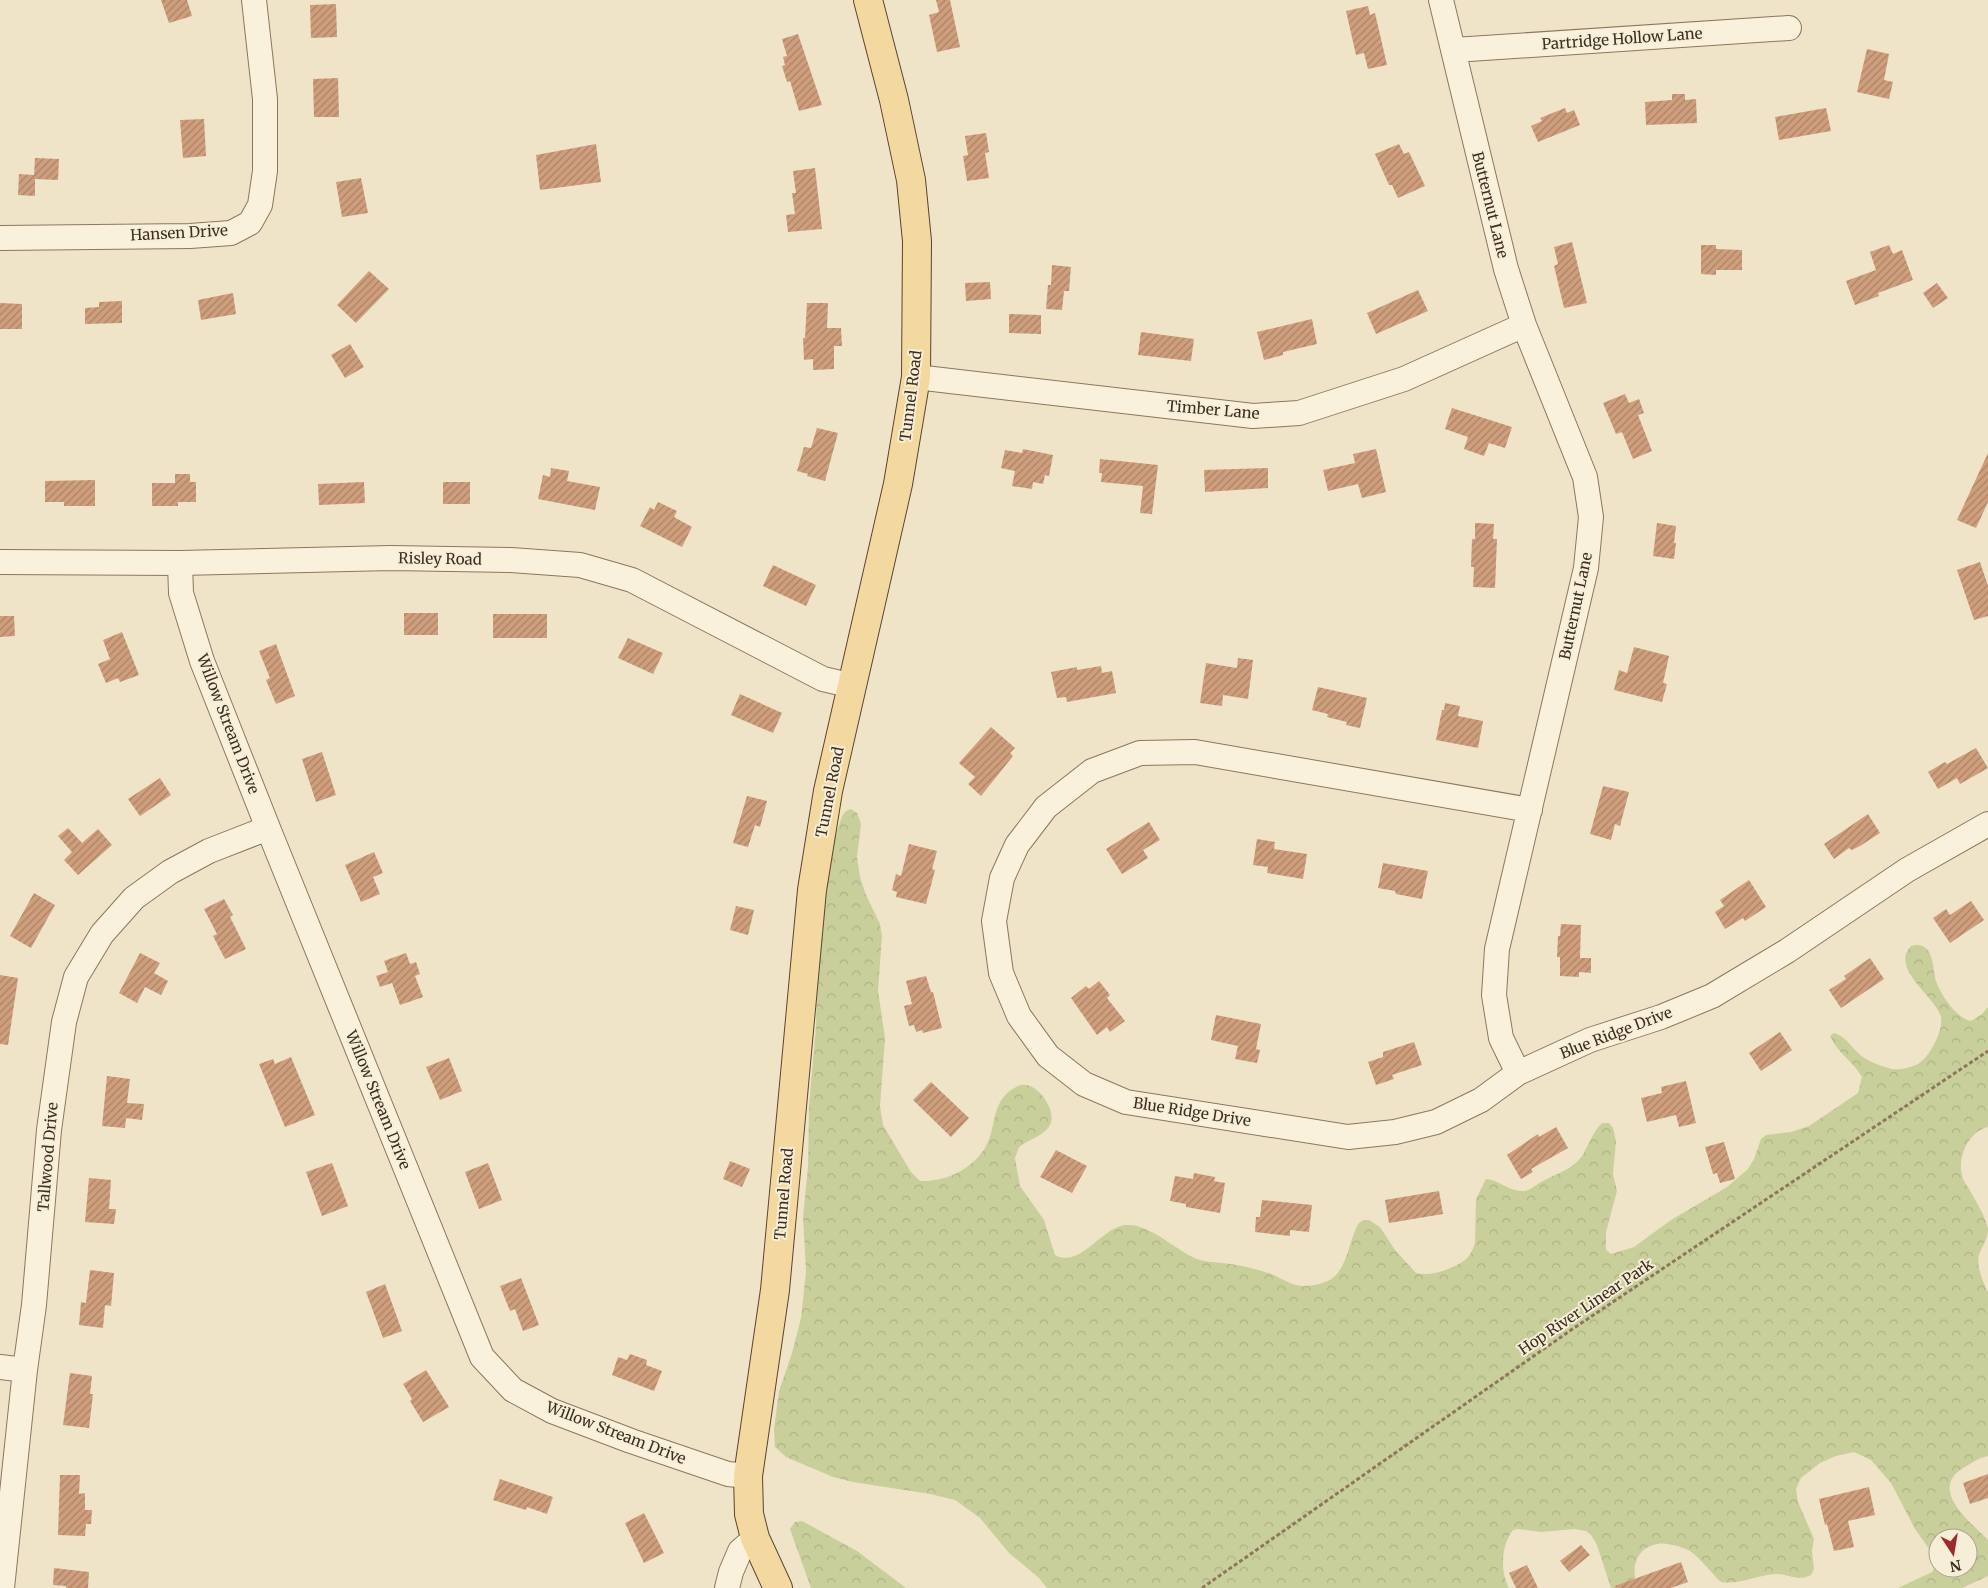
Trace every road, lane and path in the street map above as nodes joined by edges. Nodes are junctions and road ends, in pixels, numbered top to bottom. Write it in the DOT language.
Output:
graph roads {
  1 [pos="254,0"];
  2 [pos="868,0"];
  3 [pos="1441,0"];
  4 [pos="1789,28"];
  5 [pos="1454,50"];
  6 [pos="0,238"];
  7 [pos="1524,325"];
  8 [pos="916,377"];
  9 [pos="0,562"];
  10 [pos="180,563"];
  11 [pos="853,686"];
  12 [pos="1530,810"];
  13 [pos="1988,824"];
  14 [pos="268,828"];
  15 [pos="1988,1052"];
  16 [pos="1518,1073"];
  17 [pos="0,1367"];
  18 [pos="25,1370"];
  19 [pos="748,1476"];
  20 [pos="755,1538"];
  21 [pos="2,1588"];
  22 [pos="727,1588"];
  23 [pos="778,1588"];
  24 [pos="1202,1588"];
  1 -- 6 [label="street, Hansen Drive"];
  2 -- 8 [label="main road, Tunnel Road"];
  3 -- 5 [label="street, Butternut Lane"];
  4 -- 5 [label="street, Partridge Hollow Lane"];
  5 -- 7 [label="street, Butternut Lane"];
  7 -- 8 [label="street, Timber Lane"];
  7 -- 12 [label="street, Butternut Lane"];
  8 -- 11 [label="main road, Tunnel Road"];
  9 -- 10 [label="street, Risley Road"];
  10 -- 11 [label="street, Risley Road"];
  10 -- 14 [label="street, Willow Stream Drive"];
  11 -- 19 [label="main road, Tunnel Road"];
  12 -- 16 [label="street, Butternut Lane"];
  12 -- 16 [label="street, Blue Ridge Drive"];
  13 -- 16 [label="street, Blue Ridge Drive"];
  14 -- 18 [label="street, Tallwood Drive"];
  14 -- 19 [label="street, Willow Stream Drive"];
  15 -- 24 [label="path, Hop River Linear Park"];
  17 -- 18 [label="street"];
  18 -- 21 [label="street, Tallwood Drive"];
  19 -- 20 [label="main road, Tunnel Road"];
  20 -- 22 [label="street"];
  20 -- 23 [label="main road, Tunnel Road"];
}
